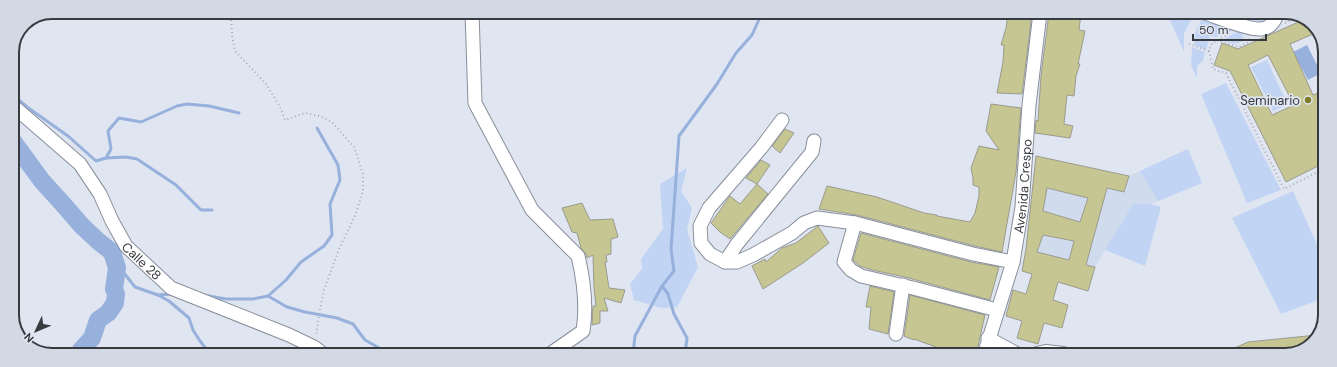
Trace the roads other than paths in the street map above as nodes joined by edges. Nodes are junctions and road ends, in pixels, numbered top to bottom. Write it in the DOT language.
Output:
graph roads {
  1 [pos="472,19"];
  2 [pos="1039,19"];
  3 [pos="1229,19"];
  4 [pos="1275,19"];
  5 [pos="19,111"];
  6 [pos="782,120"];
  7 [pos="814,141"];
  8 [pos="855,223"];
  9 [pos="725,262"];
  10 [pos="1013,262"];
  11 [pos="903,285"];
  12 [pos="997,310"];
  13 [pos="896,334"];
  14 [pos="988,338"];
  15 [pos="314,348"];
  16 [pos="559,348"];
  17 [pos="986,348"];
  18 [pos="1006,348"];
  1 -- 16 [label="street"];
  2 -- 10 [label="street, Avenida Crespo"];
  3 -- 4 [label="street"];
  5 -- 15 [label="street, Calle 28"];
  6 -- 9 [label="street"];
  7 -- 9 [label="street"];
  8 -- 9 [label="street"];
  8 -- 10 [label="street"];
  8 -- 11 [label="street"];
  10 -- 12 [label="street, Avenida Crespo"];
  11 -- 12 [label="street"];
  11 -- 13 [label="street"];
  12 -- 14 [label="street, Avenida Crespo"];
  14 -- 17 [label="street, Avenida Crespo"];
  14 -- 18 [label="street"];
}
